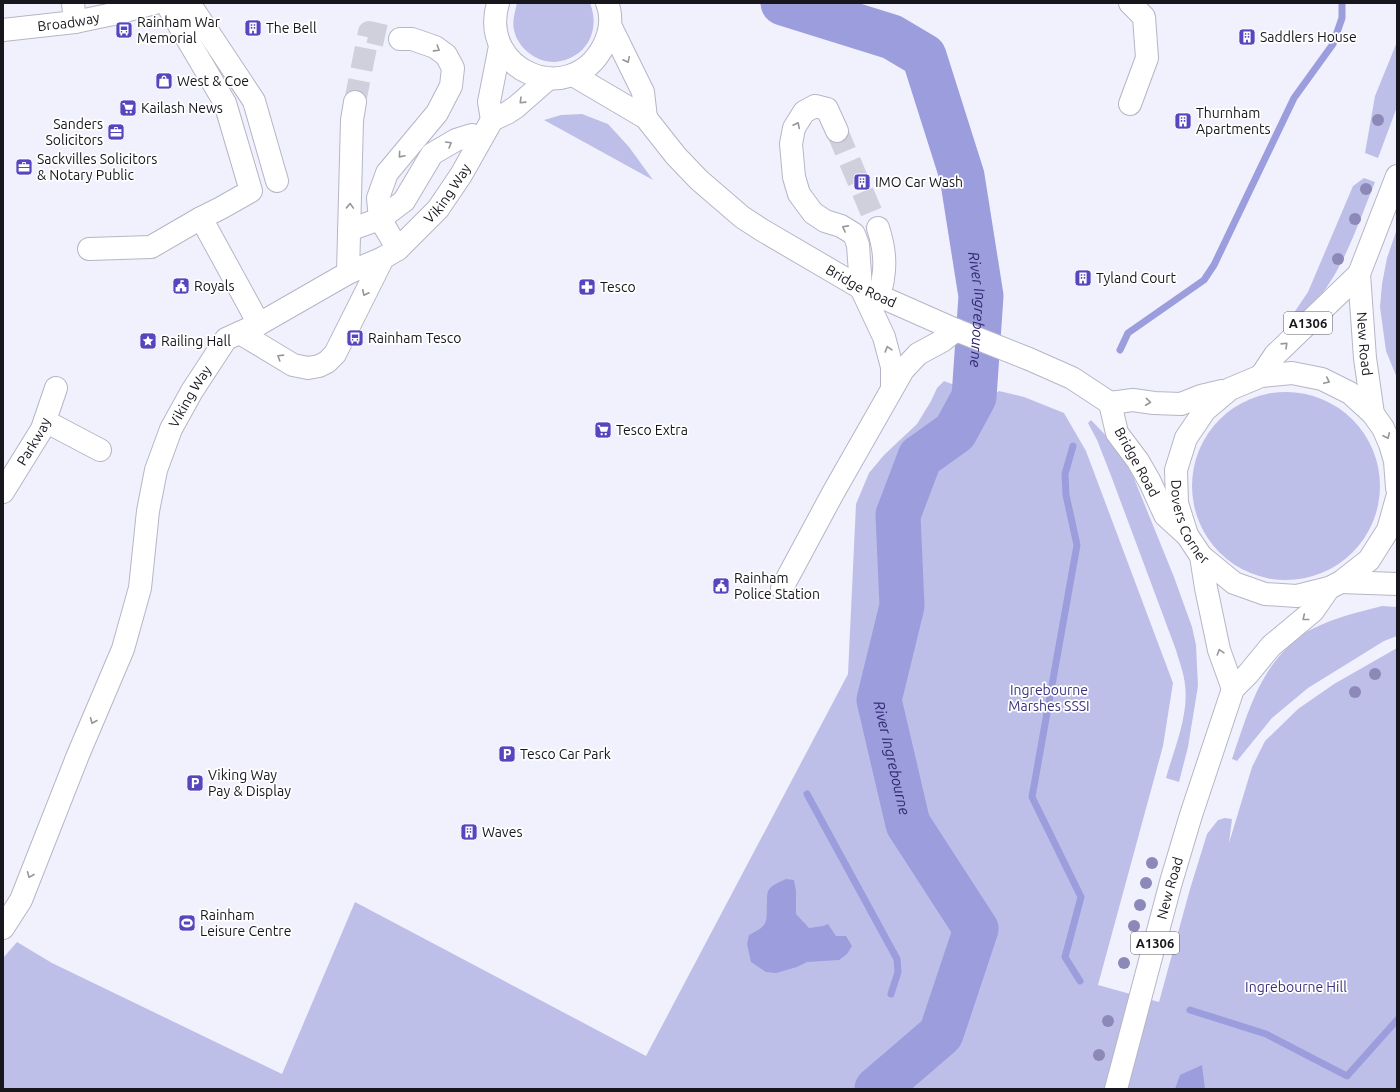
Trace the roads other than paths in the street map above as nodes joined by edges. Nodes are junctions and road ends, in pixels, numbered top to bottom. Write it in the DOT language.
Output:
graph roads {
  1 [pos="155,3"];
  2 [pos="166,3"];
  3 [pos="189,3"];
  4 [pos="607,3"];
  5 [pos="1130,3"];
  6 [pos="493,5"];
  7 [pos="74,13"];
  8 [pos="610,25"];
  9 [pos="3,30"];
  10 [pos="400,39"];
  11 [pos="500,46"];
  12 [pos="573,75"];
  13 [pos="548,78"];
  14 [pos="355,102"];
  15 [pos="1130,104"];
  16 [pos="646,118"];
  17 [pos="487,129"];
  18 [pos="837,130"];
  19 [pos="1397,176"];
  20 [pos="276,181"];
  21 [pos="201,218"];
  22 [pos="380,219"];
  23 [pos="878,228"];
  24 [pos="349,230"];
  25 [pos="89,249"];
  26 [pos="391,254"];
  27 [pos="348,273"];
  28 [pos="1359,274"];
  29 [pos="870,292"];
  30 [pos="259,324"];
  31 [pos="956,330"];
  32 [pos="240,333"];
  33 [pos="1261,376"];
  34 [pos="892,387"];
  35 [pos="56,388"];
  36 [pos="1230,389"];
  37 [pos="1110,403"];
  38 [pos="1373,414"];
  39 [pos="45,420"];
  40 [pos="100,450"];
  41 [pos="1396,461"];
  42 [pos="1397,488"];
  43 [pos="3,492"];
  44 [pos="1397,498"];
  45 [pos="1187,535"];
  46 [pos="1201,556"];
  47 [pos="1397,584"];
  48 [pos="1335,585"];
  49 [pos="782,588"];
  50 [pos="1232,689"];
  51 [pos="3,928"];
  52 [pos="1116,1089"];
  1 -- 7 [label="main road, Broadway"];
  2 -- 21 [label="main road"];
  3 -- 20 [label="main road"];
  4 -- 8 [label="main road"];
  5 -- 15 [label="main road"];
  6 -- 11 [label="main road"];
  7 -- 9 [label="main road, Broadway"];
  8 -- 12 [label="main road"];
  8 -- 16 [label="main road, one-way"];
  10 -- 22 [label="main road, one-way"];
  11 -- 13 [label="main road"];
  11 -- 17 [label="main road"];
  12 -- 13 [label="main road"];
  12 -- 16 [label="main road, Bridge Road"];
  13 -- 17 [label="main road, one-way"];
  24 -- 14 [label="main road, one-way"];
  16 -- 29 [label="main road, Bridge Road"];
  22 -- 17 [label="main road, one-way"];
  17 -- 26 [label="main road, Viking Way"];
  29 -- 18 [label="main road, one-way"];
  19 -- 28 [label="main road, New Road / A1306"];
  21 -- 25 [label="main road"];
  21 -- 30 [label="main road"];
  22 -- 24 [label="main road"];
  22 -- 26 [label="main road"];
  23 -- 29 [label="main road"];
  24 -- 27 [label="main road"];
  26 -- 27 [label="main road, Viking Way"];
  26 -- 32 [label="main road, one-way"];
  27 -- 30 [label="main road, Viking Way"];
  33 -- 28 [label="main road, New Road / A1306, one-way"];
  28 -- 38 [label="main road, New Road / A1306"];
  29 -- 31 [label="main road, Bridge Road"];
  34 -- 29 [label="main road, one-way"];
  30 -- 32 [label="main road, Viking Way"];
  31 -- 34 [label="main road"];
  31 -- 37 [label="main road, Bridge Road"];
  32 -- 51 [label="main road, Viking Way, one-way"];
  33 -- 36 [label="main road, Dovers Corner"];
  33 -- 38 [label="main road, Dovers Corner, one-way"];
  34 -- 49 [label="main road"];
  35 -- 39 [label="main road, Parkway"];
  37 -- 36 [label="main road, one-way"];
  36 -- 45 [label="main road, Dovers Corner"];
  37 -- 45 [label="main road, Bridge Road"];
  38 -- 41 [label="main road, Dovers Corner, one-way"];
  39 -- 40 [label="main road"];
  39 -- 43 [label="main road, Parkway"];
  41 -- 42 [label="main road, Dovers Corner"];
  44 -- 48 [label="main road, Dovers Corner"];
  45 -- 46 [label="main road, Dovers Corner"];
  46 -- 48 [label="main road, Dovers Corner"];
  50 -- 46 [label="main road, one-way"];
  47 -- 48 [label="main road"];
  48 -- 50 [label="main road, New Road / A1306, one-way"];
  50 -- 52 [label="main road, New Road / A1306"];
}
